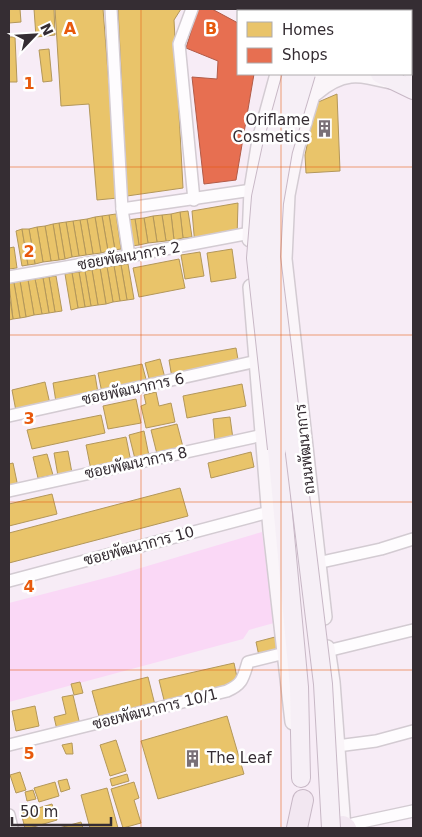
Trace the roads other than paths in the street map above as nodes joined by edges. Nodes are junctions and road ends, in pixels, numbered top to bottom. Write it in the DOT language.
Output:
graph roads {
  1 [pos="111,9"];
  2 [pos="192,9"];
  3 [pos="300,10"];
  4 [pos="308,10"];
  5 [pos="268,75"];
  6 [pos="278,75"];
  7 [pos="292,75"];
  8 [pos="306,75"];
  9 [pos="321,75"];
  10 [pos="348,75"];
  11 [pos="362,75"];
  12 [pos="386,75"];
  13 [pos="410,79"];
  14 [pos="312,95"];
  15 [pos="266,116"];
  16 [pos="252,190"];
  17 [pos="194,200"];
  18 [pos="122,209"];
  19 [pos="250,235"];
  20 [pos="285,237"];
  21 [pos="129,256"];
  22 [pos="9,277"];
  23 [pos="257,361"];
  24 [pos="9,416"];
  25 [pos="263,435"];
  26 [pos="9,491"];
  27 [pos="269,512"];
  28 [pos="413,539"];
  29 [pos="317,563"];
  30 [pos="9,581"];
  31 [pos="413,630"];
  32 [pos="328,652"];
  33 [pos="285,653"];
  34 [pos="413,731"];
  35 [pos="9,745"];
  36 [pos="337,746"];
  37 [pos="301,778"];
  38 [pos="303,800"];
  39 [pos="413,811"];
  40 [pos="9,815"];
  41 [pos="12,828"];
  42 [pos="297,828"];
  43 [pos="305,828"];
  44 [pos="341,828"];
  1 -- 18 [label="street"];
  2 -- 17 [label="street"];
  3 -- 4 [label="main road"];
  5 -- 15 [label="main road"];
  6 -- 15 [label="main road, ถนนพัฒนาการ"];
  7 -- 37 [label="main road, ถนนพัฒนาการ, bridge"];
  8 -- 44 [label="main road, ถนนพัฒนาการ, bridge"];
  9 -- 14 [label="main road, ถนนพัฒนาการ"];
  10 -- 14 [label="main road"];
  11 -- 13 [label="main road"];
  12 -- 13 [label="main road"];
  14 -- 20 [label="main road, ถนนพัฒนาการ"];
  15 -- 16 [label="main road, ถนนพัฒนาการ"];
  16 -- 17 [label="street"];
  16 -- 19 [label="main road, ถนนพัฒนาการ"];
  17 -- 18 [label="street"];
  18 -- 21 [label="street"];
  19 -- 20 [label="main road"];
  19 -- 21 [label="street, ซอยพัฒนาการ 2"];
  19 -- 23 [label="main road, ถนนพัฒนาการ"];
  20 -- 29 [label="main road, ถนนพัฒนาการ"];
  21 -- 22 [label="street, ซอยพัฒนาการ 2"];
  23 -- 24 [label="street, ซอยพัฒนาการ 6"];
  23 -- 25 [label="main road, ถนนพัฒนาการ"];
  25 -- 26 [label="street, ซอยพัฒนาการ 8"];
  25 -- 27 [label="main road, ถนนพัฒนาการ"];
  27 -- 30 [label="street, ซอยพัฒนาการ 10"];
  27 -- 33 [label="main road, ถนนพัฒนาการ"];
  28 -- 29 [label="street"];
  29 -- 32 [label="main road, ถนนพัฒนาการ"];
  31 -- 32 [label="street"];
  32 -- 36 [label="main road, ถนนพัฒนาการ"];
  33 -- 35 [label="street, ซอยพัฒนาการ 10/1"];
  33 -- 37 [label="main road, ถนนพัฒนาการ"];
  34 -- 36 [label="street"];
  36 -- 44 [label="main road, ถนนพัฒนาการ"];
  37 -- 38 [label="main road, ถนนพัฒนาการ"];
  38 -- 42 [label="highway"];
  38 -- 43 [label="main road, ถนนพัฒนาการ"];
  39 -- 44 [label="street"];
  40 -- 41 [label="street"];
}
